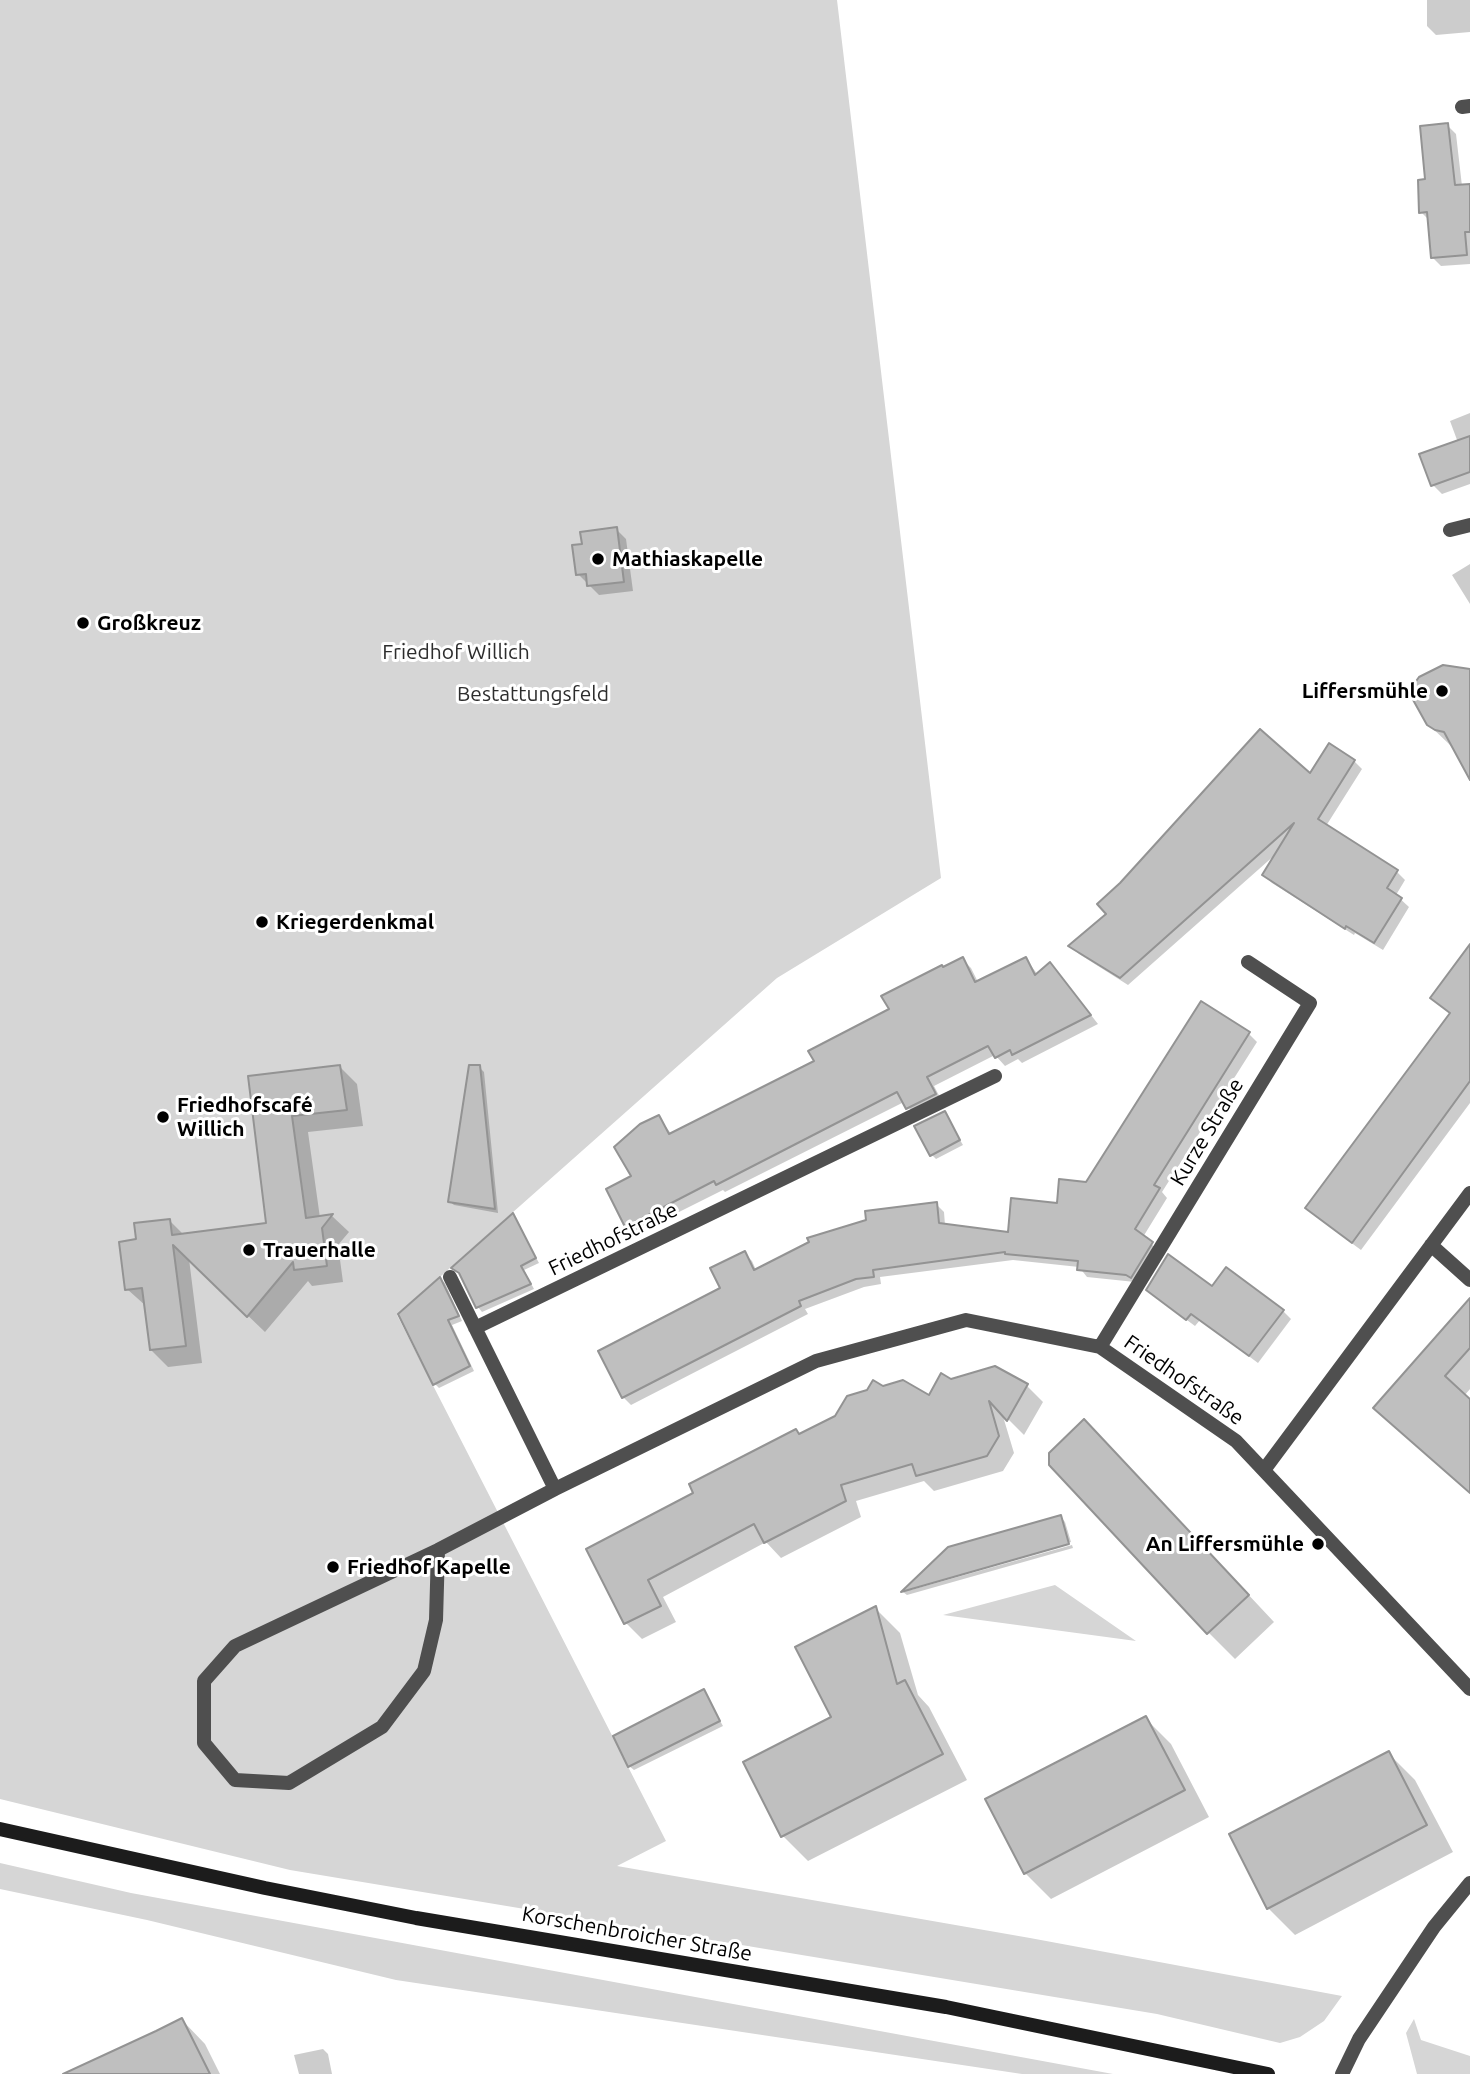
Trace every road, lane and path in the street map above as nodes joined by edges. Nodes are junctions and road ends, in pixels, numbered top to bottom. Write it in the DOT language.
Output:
graph roads {
  1 [pos="1470,525"];
  2 [pos="1450,530"];
  3 [pos="1248,962"];
  4 [pos="995,1076"];
  5 [pos="1470,1193"];
  6 [pos="1431,1245"];
  7 [pos="450,1277"];
  8 [pos="1470,1280"];
  9 [pos="475,1328"];
  10 [pos="1100,1347"];
  11 [pos="1264,1470"];
  12 [pos="555,1489"];
  13 [pos="438,1550"];
  14 [pos="1470,1689"];
  15 [pos="0,1829"];
  16 [pos="1470,1883"];
  17 [pos="1268,2074"];
  18 [pos="1342,2074"];
  1 -- 2 [label="street"];
  3 -- 10 [label="street, Kurze Straße"];
  4 -- 9 [label="street, Friedhofstraße"];
  5 -- 6 [label="street"];
  6 -- 8 [label="street"];
  6 -- 11 [label="street"];
  7 -- 9 [label="street"];
  9 -- 12 [label="street"];
  10 -- 11 [label="street, Friedhofstraße"];
  10 -- 12 [label="street, Friedhofstraße"];
  11 -- 14 [label="street, Friedhofstraße"];
  12 -- 13 [label="street, Friedhofstraße"];
  13 -- 13 [label="street, Friedhofstraße"];
  15 -- 17 [label="main road, Korschenbroicher Straße"];
  16 -- 18 [label="street"];
}
